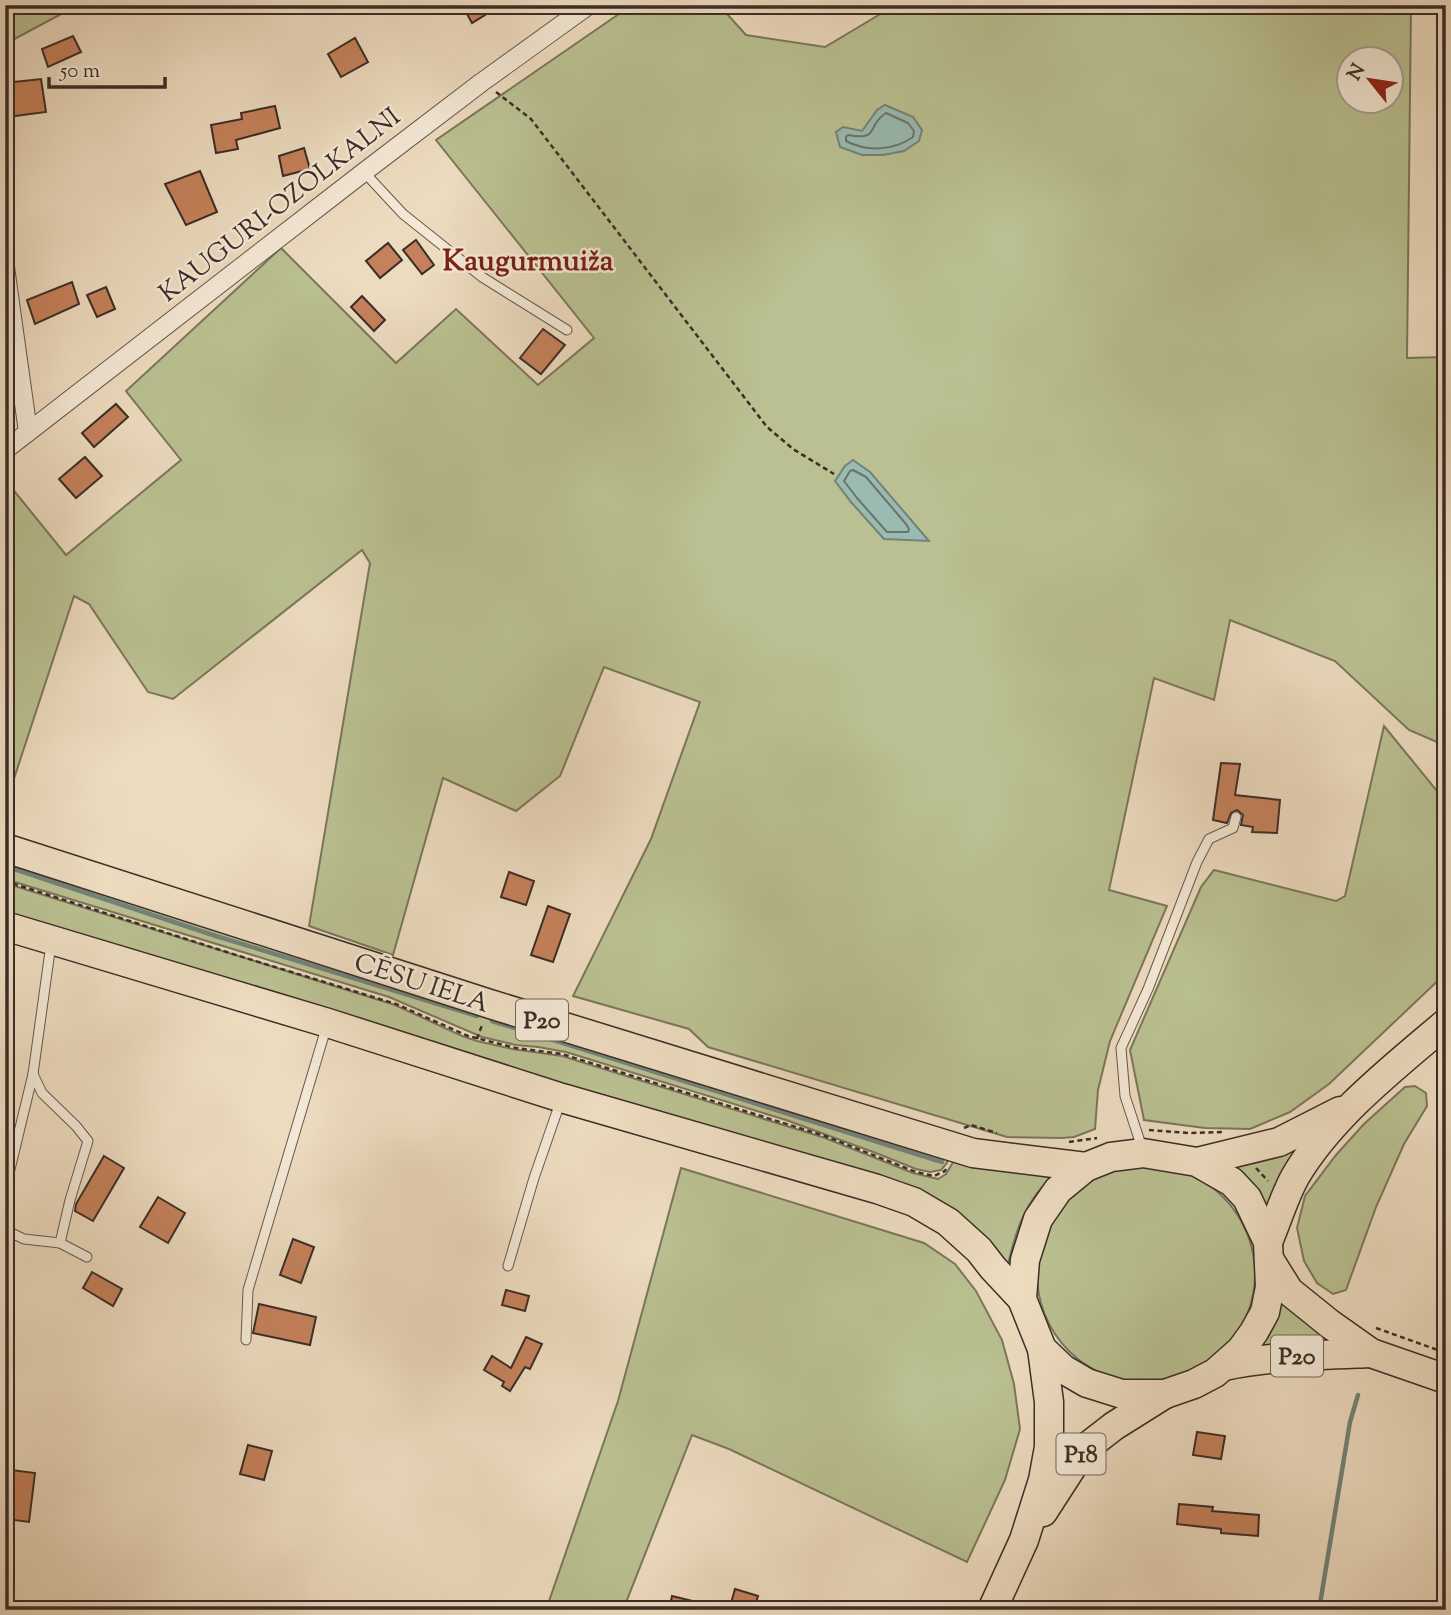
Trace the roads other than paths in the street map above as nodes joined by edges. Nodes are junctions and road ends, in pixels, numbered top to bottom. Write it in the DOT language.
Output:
graph roads {
  1 [pos="589,5"];
  2 [pos="364,172"];
  3 [pos="5,267"];
  4 [pos="567,330"];
  5 [pos="28,432"];
  6 [pos="5,450"];
  7 [pos="1236,817"];
  8 [pos="5,848"];
  9 [pos="5,926"];
  10 [pos="52,941"];
  11 [pos="328,1023"];
  12 [pos="1446,1023"];
  13 [pos="33,1074"];
  14 [pos="562,1098"];
  15 [pos="1352,1105"];
  16 [pos="1142,1142"];
  17 [pos="1197,1161"];
  18 [pos="1086,1167"];
  19 [pos="5,1190"];
  20 [pos="5,1230"];
  21 [pos="60,1242"];
  22 [pos="1269,1251"];
  23 [pos="87,1257"];
  24 [pos="508,1266"];
  25 [pos="1021,1299"];
  26 [pos="246,1340"];
  27 [pos="1372,1340"];
  28 [pos="1042,1349"];
  29 [pos="1224,1366"];
  30 [pos="1446,1379"];
  31 [pos="1165,1394"];
  32 [pos="1024,1540"];
  33 [pos="992,1610"];
  1 -- 2 [label="street, KAUGURI-OZOLKALNI"];
  2 -- 4 [label="lane"];
  2 -- 5 [label="street, KAUGURI-OZOLKALNI"];
  3 -- 5 [label="street"];
  5 -- 6 [label="street, KAUGURI-OZOLKALNI"];
  7 -- 16 [label="lane"];
  8 -- 18 [label="main road, CĒSU IELA / P20"];
  9 -- 10 [label="main road"];
  10 -- 11 [label="main road"];
  10 -- 13 [label="lane"];
  11 -- 14 [label="main road"];
  11 -- 26 [label="lane"];
  12 -- 15 [label="main road, P18"];
  13 -- 19 [label="lane"];
  13 -- 21 [label="lane"];
  14 -- 24 [label="lane"];
  14 -- 25 [label="main road"];
  15 -- 17 [label="main road, P18"];
  15 -- 22 [label="main road, P18"];
  16 -- 17 [label="main road, P18"];
  16 -- 18 [label="main road, P18"];
  17 -- 22 [label="main road, P18"];
  18 -- 25 [label="main road, P18"];
  20 -- 21 [label="lane"];
  21 -- 23 [label="lane"];
  22 -- 27 [label="main road, P20"];
  22 -- 29 [label="main road, P18"];
  25 -- 28 [label="main road, P18"];
  27 -- 29 [label="main road, P20"];
  27 -- 30 [label="main road, P20"];
  28 -- 31 [label="main road, P18"];
  28 -- 32 [label="main road, P18"];
  29 -- 31 [label="main road, P18"];
  31 -- 32 [label="main road, P18"];
  32 -- 33 [label="main road, P18"];
}
